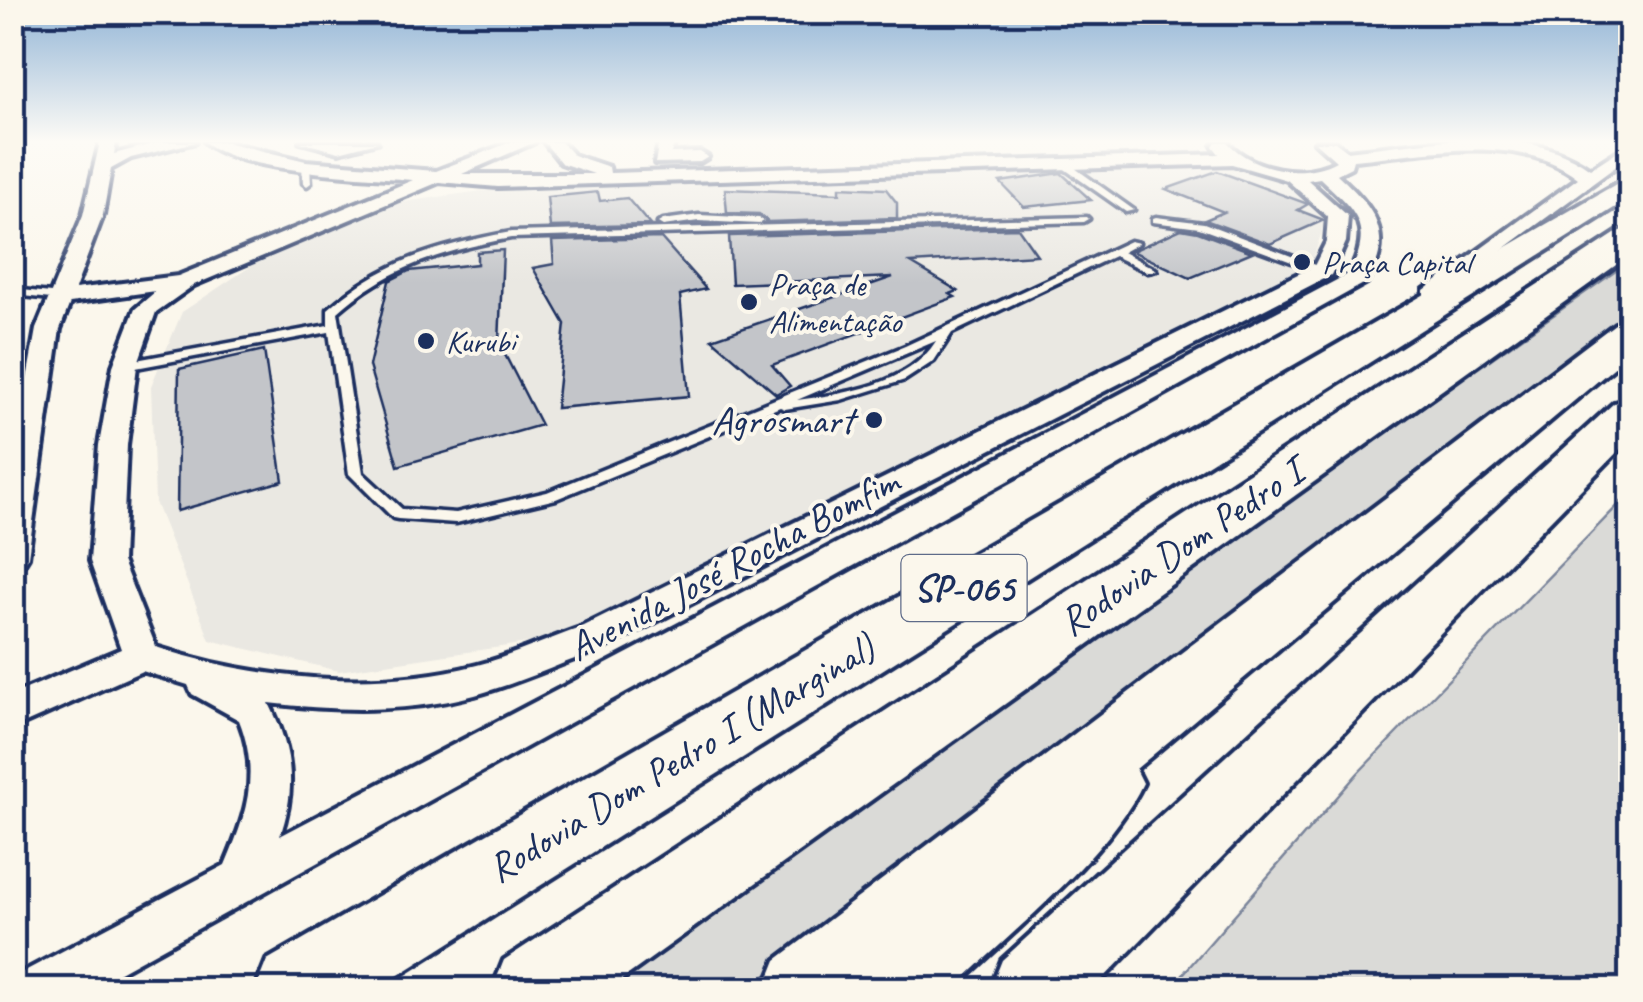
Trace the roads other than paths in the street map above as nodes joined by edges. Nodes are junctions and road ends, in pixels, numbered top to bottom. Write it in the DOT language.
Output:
graph roads {
  1 [pos="100,189"];
  2 [pos="358,189"];
  3 [pos="408,189"];
  4 [pos="1099,189"];
  5 [pos="1307,189"];
  6 [pos="1350,189"];
  7 [pos="1598,189"];
  8 [pos="903,209"];
  9 [pos="1130,210"];
  10 [pos="339,214"];
  11 [pos="1084,219"];
  12 [pos="1156,220"];
  13 [pos="908,224"];
  14 [pos="1630,239"];
  15 [pos="1134,242"];
  16 [pos="1114,252"];
  17 [pos="1152,270"];
  18 [pos="1324,270"];
  19 [pos="186,280"];
  20 [pos="12,292"];
  21 [pos="61,297"];
  22 [pos="334,327"];
  23 [pos="948,330"];
  24 [pos="1630,333"];
  25 [pos="125,366"];
  26 [pos="766,408"];
  27 [pos="1630,413"];
  28 [pos="12,556"];
  29 [pos="142,656"];
  30 [pos="192,676"];
  31 [pos="1199,676"];
  32 [pos="12,713"];
  33 [pos="241,881"];
  34 [pos="38,990"];
  35 [pos="297,990"];
  36 [pos="534,990"];
  37 [pos="806,990"];
  38 [pos="892,990"];
  39 [pos="1032,990"];
  1 -- 21 [label="street"];
  2 -- 10 [label="street"];
  3 -- 10 [label="street"];
  4 -- 9 [label="lane"];
  5 -- 18 [label="street"];
  6 -- 33 [label="street, Avenida José Rocha Bomfim"];
  7 -- 35 [label="highway, Rodovia Dom Pedro I (Marginal) / SP-065"];
  8 -- 13 [label="lane"];
  10 -- 19 [label="street"];
  11 -- 13 [label="lane"];
  12 -- 18 [label="lane"];
  13 -- 22 [label="lane"];
  14 -- 36 [label="highway, Rodovia Dom Pedro I / SP-065"];
  15 -- 16 [label="lane"];
  16 -- 17 [label="lane"];
  16 -- 23 [label="lane"];
  18 -- 30 [label="street, Avenida José Rocha Bomfim"];
  19 -- 21 [label="street"];
  19 -- 25 [label="street"];
  20 -- 21 [label="lane"];
  21 -- 28 [label="street"];
  22 -- 25 [label="lane"];
  22 -- 26 [label="lane"];
  23 -- 26 [label="lane"];
  23 -- 26 [label="lane"];
  24 -- 31 [label="highway"];
  25 -- 29 [label="street"];
  27 -- 39 [label="highway"];
  29 -- 30 [label="street, Avenida José Rocha Bomfim"];
  29 -- 32 [label="street"];
  30 -- 33 [label="street"];
  31 -- 37 [label="highway"];
  31 -- 38 [label="highway"];
  33 -- 34 [label="street, Avenida José Rocha Bomfim"];
}
